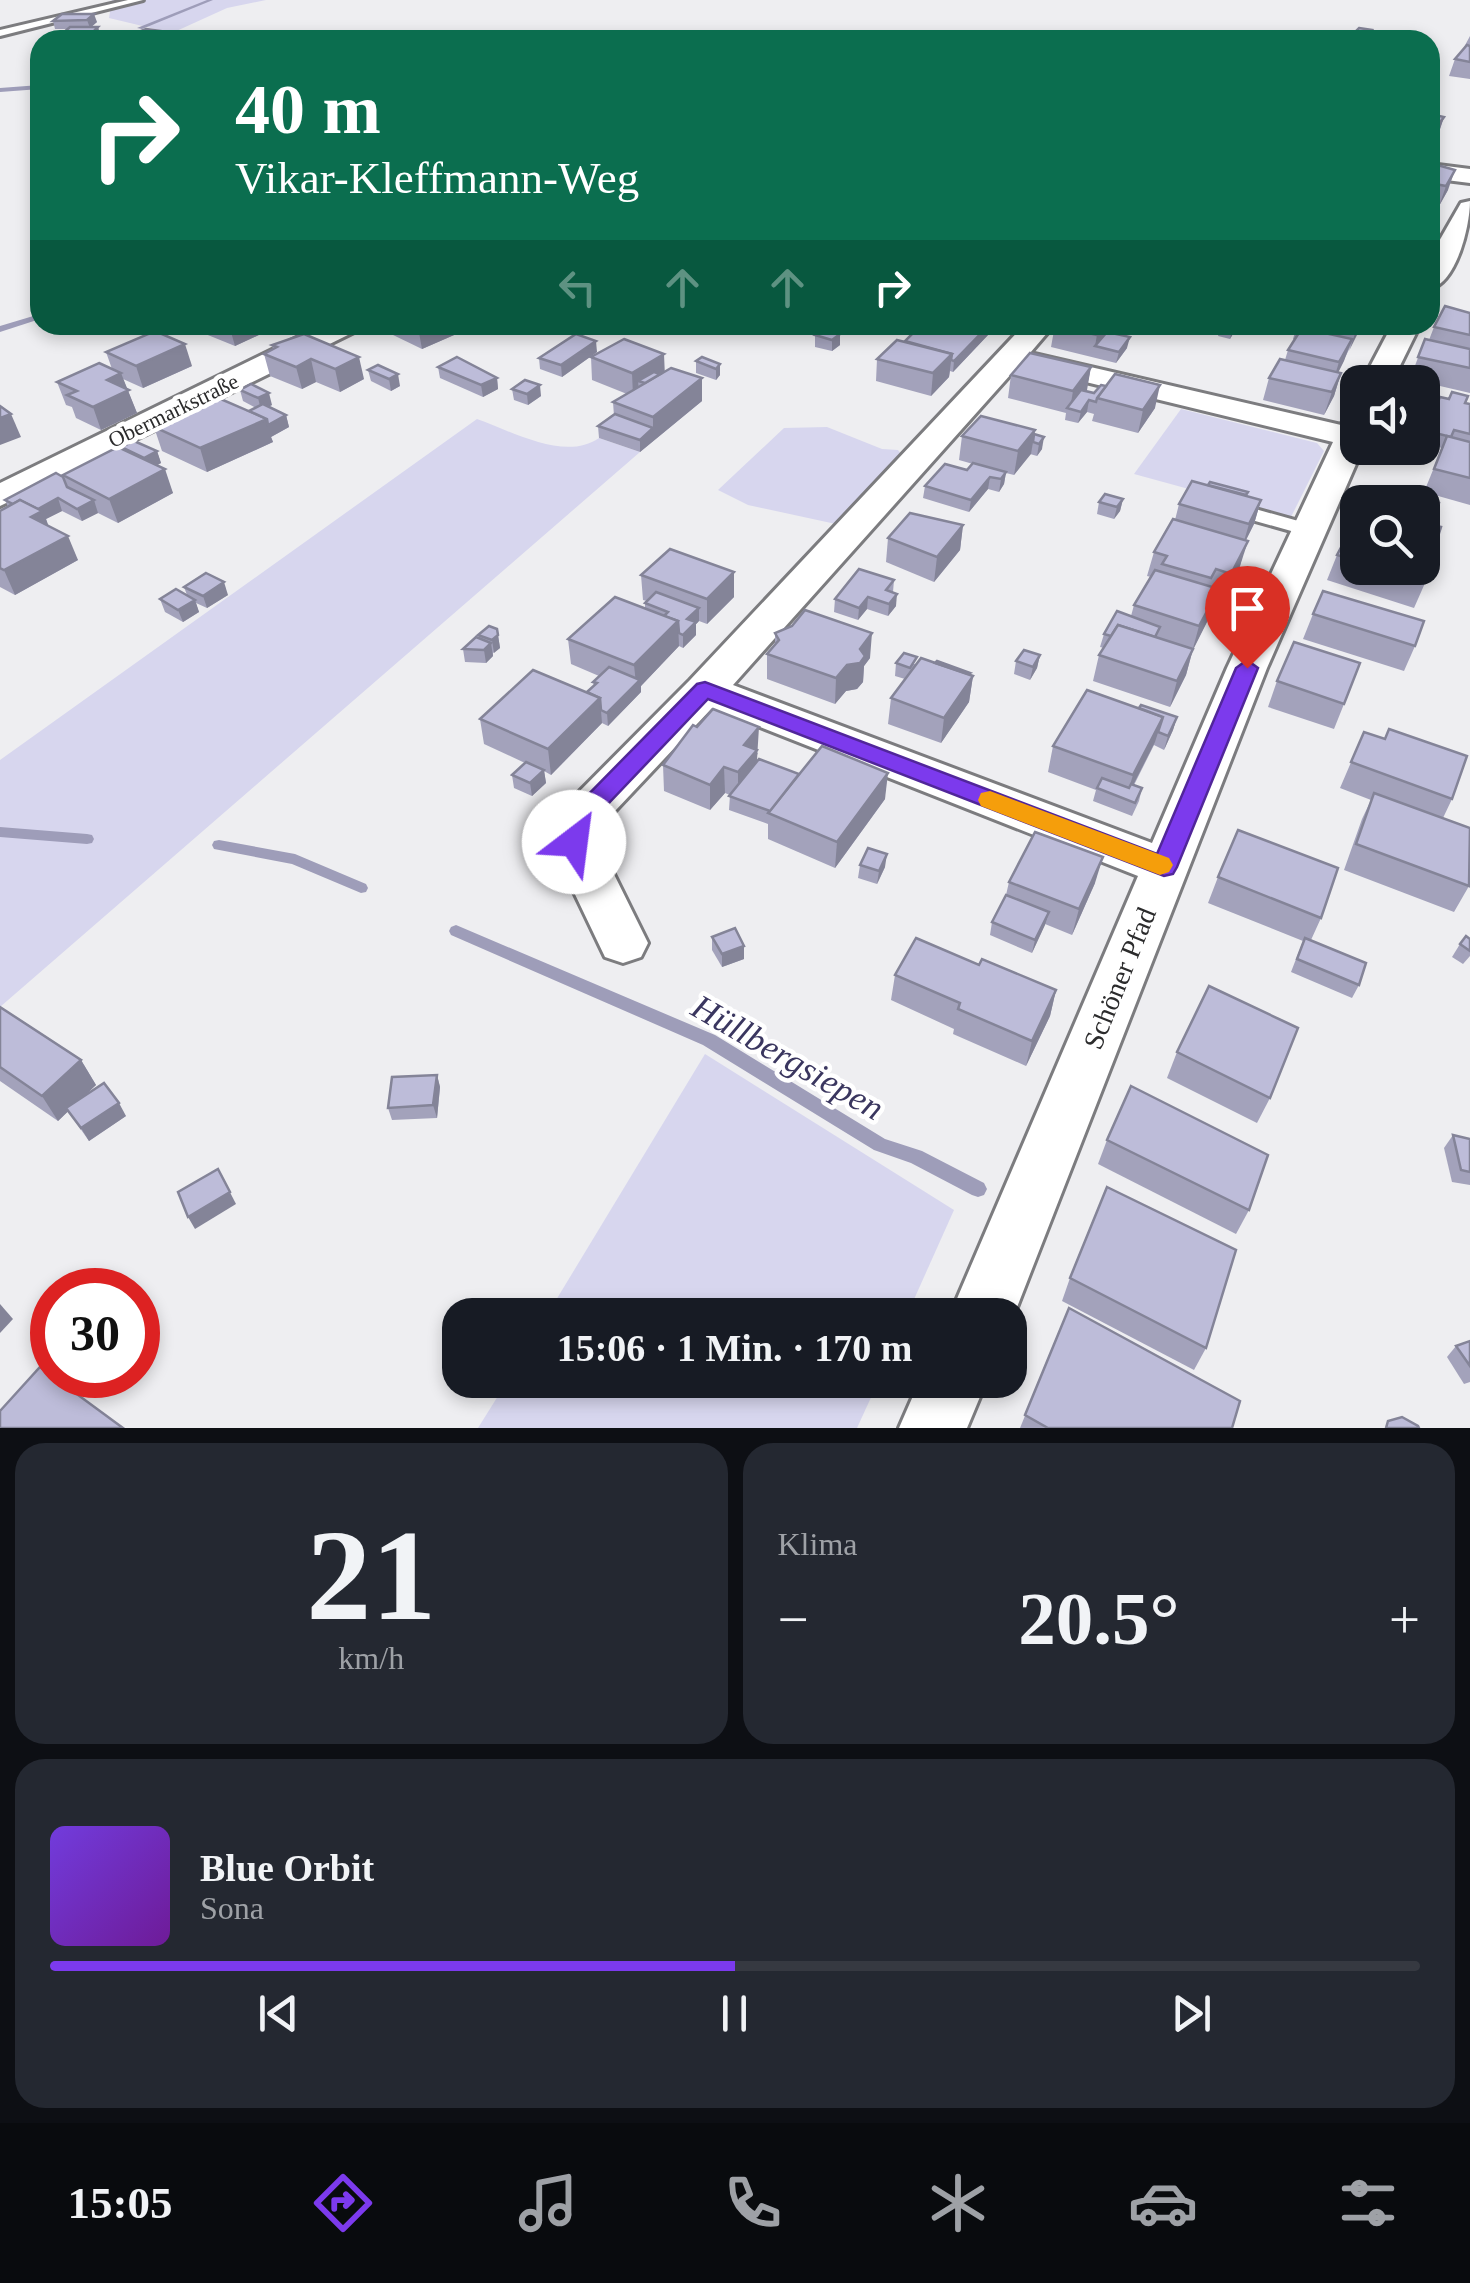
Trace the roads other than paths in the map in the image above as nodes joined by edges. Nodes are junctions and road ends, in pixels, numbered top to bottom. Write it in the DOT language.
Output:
graph roads {
  1 [pos="139,0"];
  2 [pos="0,33"];
  3 [pos="1440,172"];
  4 [pos="1470,176"];
  5 [pos="1470,208"];
  6 [pos="1440,264"];
  7 [pos="326,335"];
  8 [pos="1030,335"];
  9 [pos="1401,335"];
  10 [pos="1010,355"];
  11 [pos="1386,365"];
  12 [pos="1340,427"];
  13 [pos="1340,461"];
  14 [pos="0,496"];
  15 [pos="1241,511"];
  16 [pos="1309,530"];
  17 [pos="705,690"];
  18 [pos="1164,867"];
  19 [pos="623,943"];
  20 [pos="989,1298"];
  21 [pos="946,1398"];
  22 [pos="933,1428"];
  1 -- 2 [label="lane"];
  3 -- 4 [label="street"];
  5 -- 6 [label="street"];
  7 -- 14 [label="street, Obermarkstraße"];
  8 -- 10 [label="street"];
  9 -- 11 [label="street"];
  10 -- 12 [label="street"];
  10 -- 17 [label="street"];
  13 -- 16 [label="street, Schöner Pfad"];
  15 -- 16 [label="lane"];
  16 -- 18 [label="street, Schöner Pfad"];
  17 -- 18 [label="street"];
  17 -- 19 [label="street"];
  18 -- 20 [label="street, Schöner Pfad"];
  21 -- 22 [label="street"];
}
